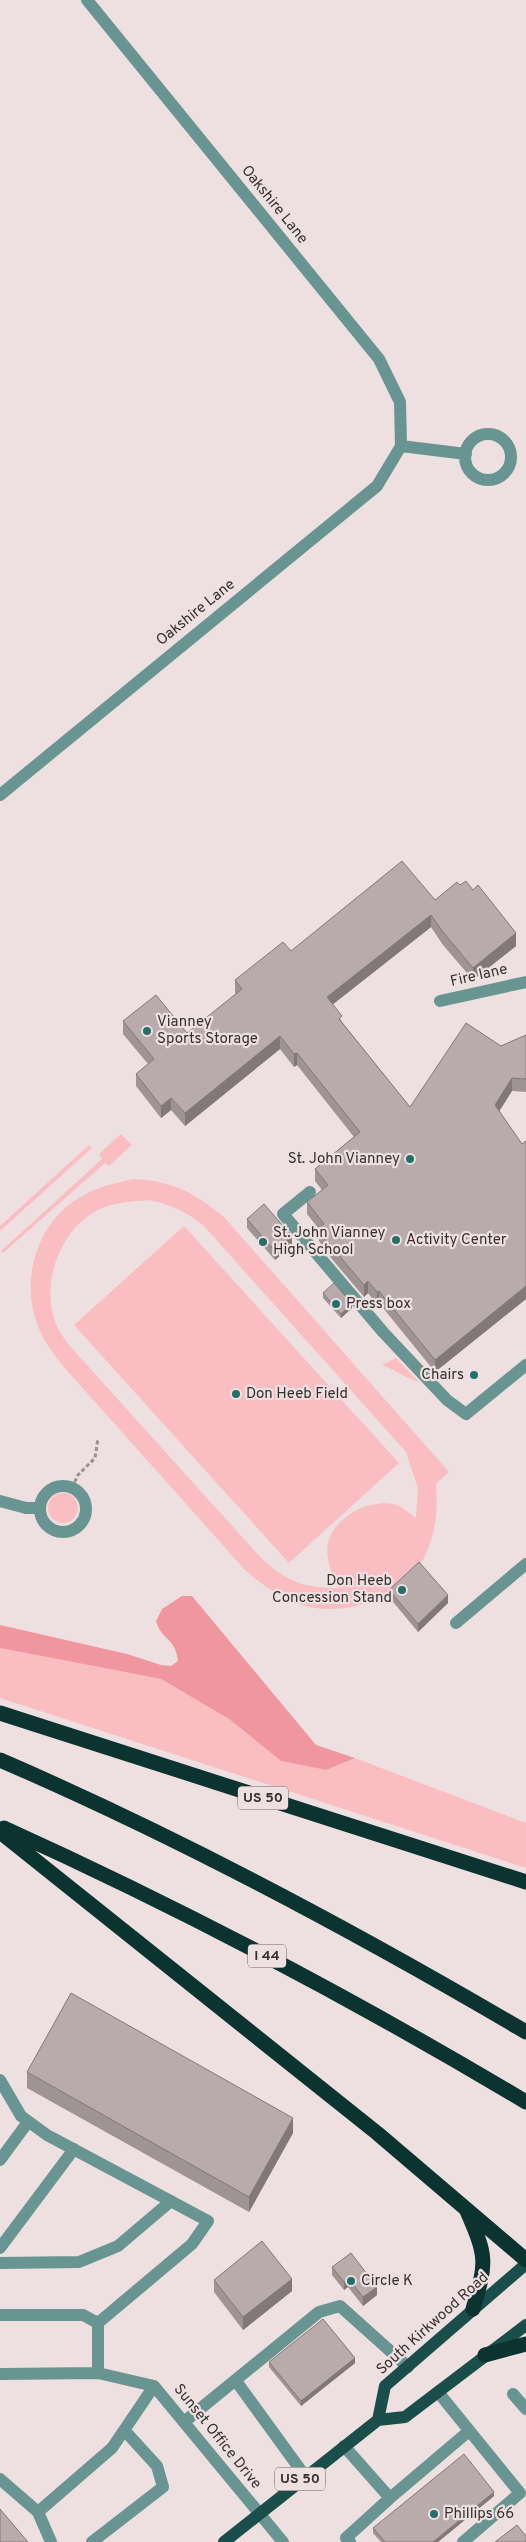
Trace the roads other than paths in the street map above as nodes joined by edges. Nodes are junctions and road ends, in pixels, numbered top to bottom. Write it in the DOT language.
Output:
graph roads {
  1 [pos="87,0"];
  2 [pos="401,446"];
  3 [pos="466,454"];
  4 [pos="0,795"];
  5 [pos="526,982"];
  6 [pos="440,1001"];
  7 [pos="310,1192"];
  8 [pos="526,1365"];
  9 [pos="0,1502"];
  10 [pos="40,1508"];
  11 [pos="526,1564"];
  12 [pos="456,1623"];
  13 [pos="0,1713"];
  14 [pos="0,1760"];
  15 [pos="0,1826"];
  16 [pos="0,1832"];
  17 [pos="526,1882"];
  18 [pos="526,2032"];
  19 [pos="0,2080"];
  20 [pos="526,2102"];
  21 [pos="28,2122"];
  22 [pos="74,2149"];
  23 [pos="0,2160"];
  24 [pos="171,2201"];
  25 [pos="464,2205"];
  26 [pos="0,2248"];
  27 [pos="526,2262"];
  28 [pos="0,2263"];
  29 [pos="473,2309"];
  30 [pos="0,2315"];
  31 [pos="98,2323"];
  32 [pos="526,2325"];
  33 [pos="526,2344"];
  34 [pos="485,2355"];
  35 [pos="408,2367"];
  36 [pos="98,2373"];
  37 [pos="0,2374"];
  38 [pos="236,2381"];
  39 [pos="154,2386"];
  40 [pos="438,2392"];
  41 [pos="513,2394"];
  42 [pos="526,2409"];
  43 [pos="378,2420"];
  44 [pos="184,2422"];
  45 [pos="125,2431"];
  46 [pos="469,2431"];
  47 [pos="344,2446"];
  48 [pos="305,2476"];
  49 [pos="0,2479"];
  50 [pos="390,2498"];
  51 [pos="38,2512"];
  52 [pos="259,2513"];
  53 [pos="51,2542"];
  54 [pos="92,2542"];
  55 [pos="224,2542"];
  56 [pos="283,2542"];
  57 [pos="350,2542"];
  58 [pos="463,2542"];
  1 -- 2 [label="street, Oakshire Lane"];
  2 -- 3 [label="street"];
  2 -- 4 [label="street, Oakshire Lane"];
  5 -- 6 [label="street, Fire lane"];
  7 -- 8 [label="street"];
  9 -- 10 [label="street"];
  10 -- 10 [label="street"];
  11 -- 12 [label="street"];
  13 -- 17 [label="highway, US 50"];
  14 -- 18 [label="highway"];
  15 -- 20 [label="highway, I 44"];
  16 -- 25 [label="highway"];
  19 -- 21 [label="street"];
  21 -- 22 [label="street"];
  21 -- 23 [label="street"];
  22 -- 24 [label="street"];
  22 -- 26 [label="street"];
  24 -- 28 [label="street"];
  24 -- 31 [label="street"];
  25 -- 27 [label="highway"];
  25 -- 29 [label="highway"];
  27 -- 29 [label="main road, South Kirkwood Road"];
  29 -- 35 [label="main road, South Kirkwood Road"];
  30 -- 31 [label="street"];
  31 -- 36 [label="street"];
  32 -- 34 [label="main road"];
  33 -- 34 [label="highway"];
  34 -- 40 [label="main road"];
  35 -- 38 [label="street"];
  35 -- 43 [label="main road, South Kirkwood Road"];
  36 -- 37 [label="street, Sunset Office Drive"];
  36 -- 39 [label="street, Sunset Office Drive"];
  38 -- 44 [label="street"];
  38 -- 48 [label="street"];
  39 -- 44 [label="street, Sunset Office Drive"];
  39 -- 45 [label="street"];
  40 -- 43 [label="main road"];
  40 -- 46 [label="street"];
  41 -- 42 [label="street"];
  43 -- 47 [label="main road, US 50"];
  44 -- 52 [label="street, Sunset Office Drive"];
  45 -- 51 [label="street"];
  45 -- 54 [label="street"];
  46 -- 50 [label="street"];
  46 -- 58 [label="street"];
  47 -- 48 [label="main road, US 50"];
  47 -- 50 [label="street"];
  48 -- 52 [label="main road, US 50"];
  49 -- 51 [label="street"];
  50 -- 57 [label="street"];
  51 -- 53 [label="street"];
  52 -- 55 [label="main road, US 50"];
  52 -- 56 [label="street, Sunset Office Drive"];
}
